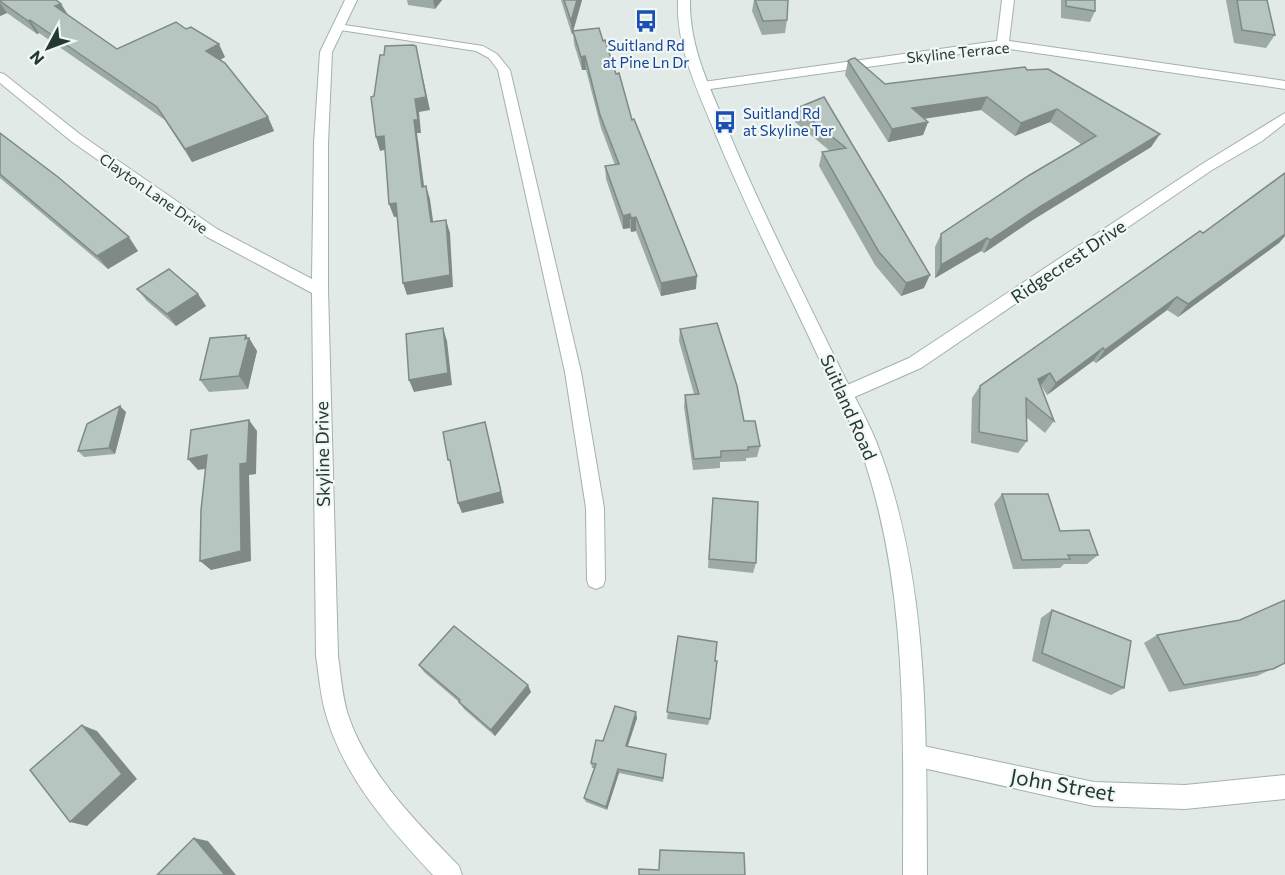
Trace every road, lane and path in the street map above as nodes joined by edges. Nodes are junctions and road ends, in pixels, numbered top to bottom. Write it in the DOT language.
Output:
graph roads {
  1 [pos="351,0"];
  2 [pos="684,0"];
  3 [pos="1008,0"];
  4 [pos="338,27"];
  5 [pos="1003,44"];
  6 [pos="0,77"];
  7 [pos="1285,85"];
  8 [pos="703,86"];
  9 [pos="1285,117"];
  10 [pos="320,290"];
  11 [pos="844,394"];
  12 [pos="596,580"];
  13 [pos="914,755"];
  14 [pos="1285,787"];
  15 [pos="450,875"];
  16 [pos="915,875"];
  1 -- 4 [label="street, Skyline Drive"];
  2 -- 8 [label="street, Suitland Road"];
  3 -- 5 [label="street"];
  4 -- 10 [label="street, Skyline Drive"];
  4 -- 12 [label="lane"];
  5 -- 7 [label="street, Skyline Terrace"];
  5 -- 8 [label="street, Skyline Terrace"];
  6 -- 10 [label="street, Clayton Lane Drive"];
  8 -- 11 [label="street, Suitland Road"];
  9 -- 11 [label="street, Ridgecrest Drive"];
  10 -- 15 [label="street, Skyline Drive"];
  11 -- 13 [label="street, Suitland Road"];
  13 -- 14 [label="street, John Street"];
  13 -- 16 [label="street, Suitland Road"];
}
